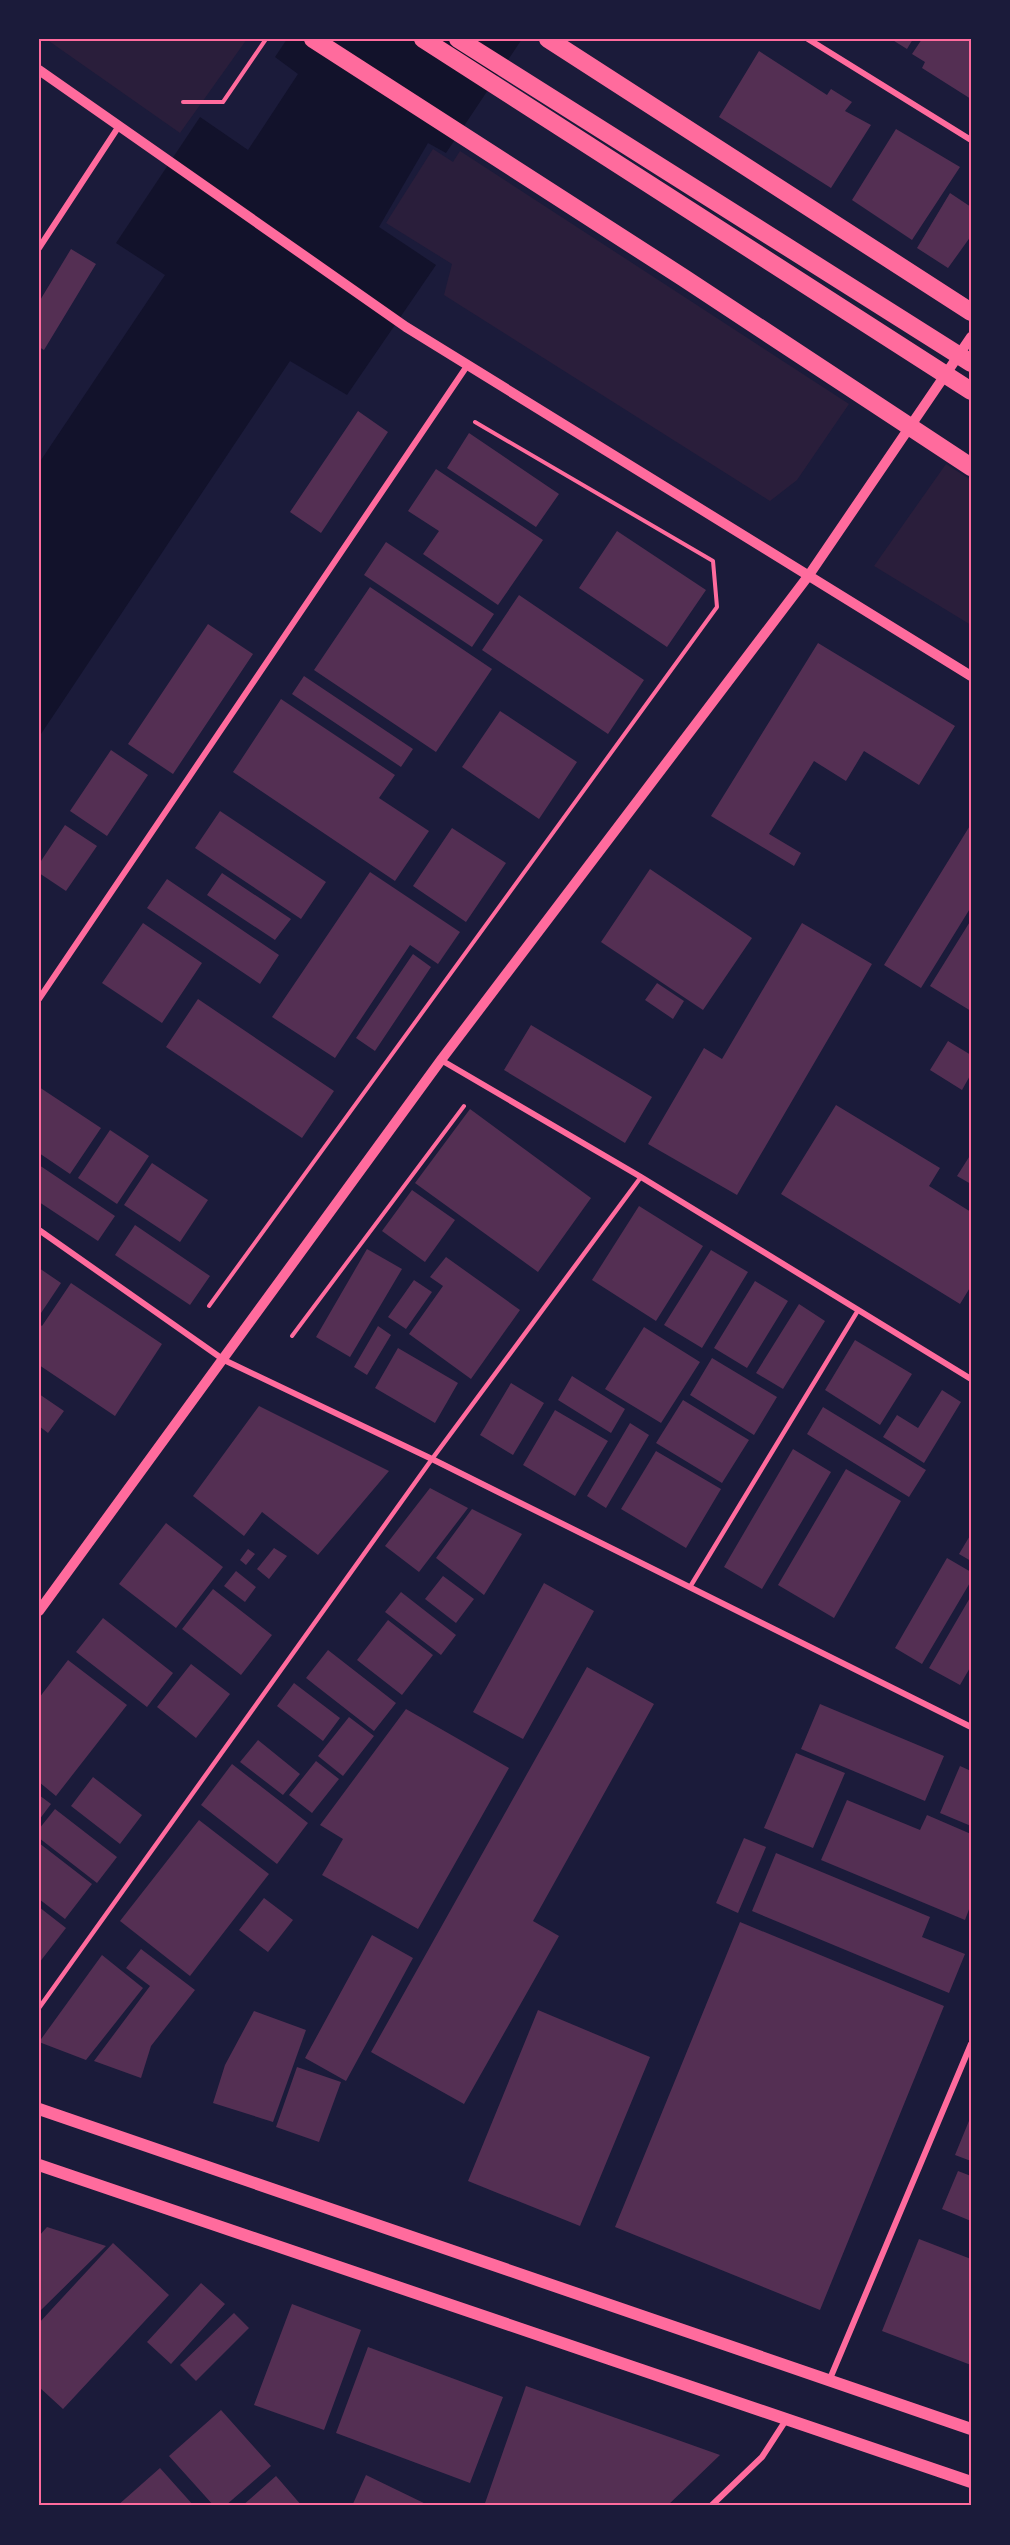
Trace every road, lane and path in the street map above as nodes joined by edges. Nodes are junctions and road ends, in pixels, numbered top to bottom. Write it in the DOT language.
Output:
graph roads {
  1 [pos="266,39"];
  2 [pos="313,39"];
  3 [pos="423,39"];
  4 [pos="458,39"];
  5 [pos="548,39"];
  6 [pos="808,39"];
  7 [pos="39,70"];
  8 [pos="183,102"];
  9 [pos="119,126"];
  10 [pos="971,140"];
  11 [pos="39,248"];
  12 [pos="971,312"];
  13 [pos="971,336"];
  14 [pos="971,363"];
  15 [pos="467,366"];
  16 [pos="971,391"];
  17 [pos="475,422"];
  18 [pos="971,467"];
  19 [pos="809,575"];
  20 [pos="971,675"];
  21 [pos="39,999"];
  22 [pos="441,1060"];
  23 [pos="465,1105"];
  24 [pos="640,1177"];
  25 [pos="39,1230"];
  26 [pos="209,1305"];
  27 [pos="858,1312"];
  28 [pos="292,1336"];
  29 [pos="224,1360"];
  30 [pos="971,1378"];
  31 [pos="432,1459"];
  32 [pos="690,1587"];
  33 [pos="39,1611"];
  34 [pos="971,1727"];
  35 [pos="39,2008"];
  36 [pos="971,2044"];
  37 [pos="39,2109"];
  38 [pos="39,2165"];
  39 [pos="829,2381"];
  40 [pos="786,2420"];
  41 [pos="971,2429"];
  42 [pos="971,2482"];
  43 [pos="711,2506"];
  1 -- 8 [label="path"];
  2 -- 18 [label="highway"];
  3 -- 16 [label="highway"];
  4 -- 14 [label="highway"];
  5 -- 12 [label="highway"];
  6 -- 10 [label="street"];
  7 -- 9 [label="street"];
  9 -- 11 [label="street"];
  9 -- 15 [label="street"];
  13 -- 19 [label="street"];
  15 -- 19 [label="street"];
  15 -- 21 [label="street"];
  17 -- 26 [label="path"];
  19 -- 20 [label="street"];
  19 -- 22 [label="street"];
  22 -- 24 [label="street"];
  22 -- 29 [label="street"];
  23 -- 28 [label="path"];
  24 -- 27 [label="street"];
  24 -- 31 [label="lane"];
  25 -- 29 [label="street"];
  27 -- 30 [label="street"];
  27 -- 32 [label="lane"];
  29 -- 31 [label="street"];
  29 -- 33 [label="street"];
  31 -- 32 [label="street"];
  31 -- 35 [label="lane"];
  32 -- 34 [label="street"];
  36 -- 39 [label="street"];
  37 -- 39 [label="main road"];
  38 -- 40 [label="main road"];
  39 -- 41 [label="main road"];
  40 -- 42 [label="main road"];
  40 -- 43 [label="street"];
}
